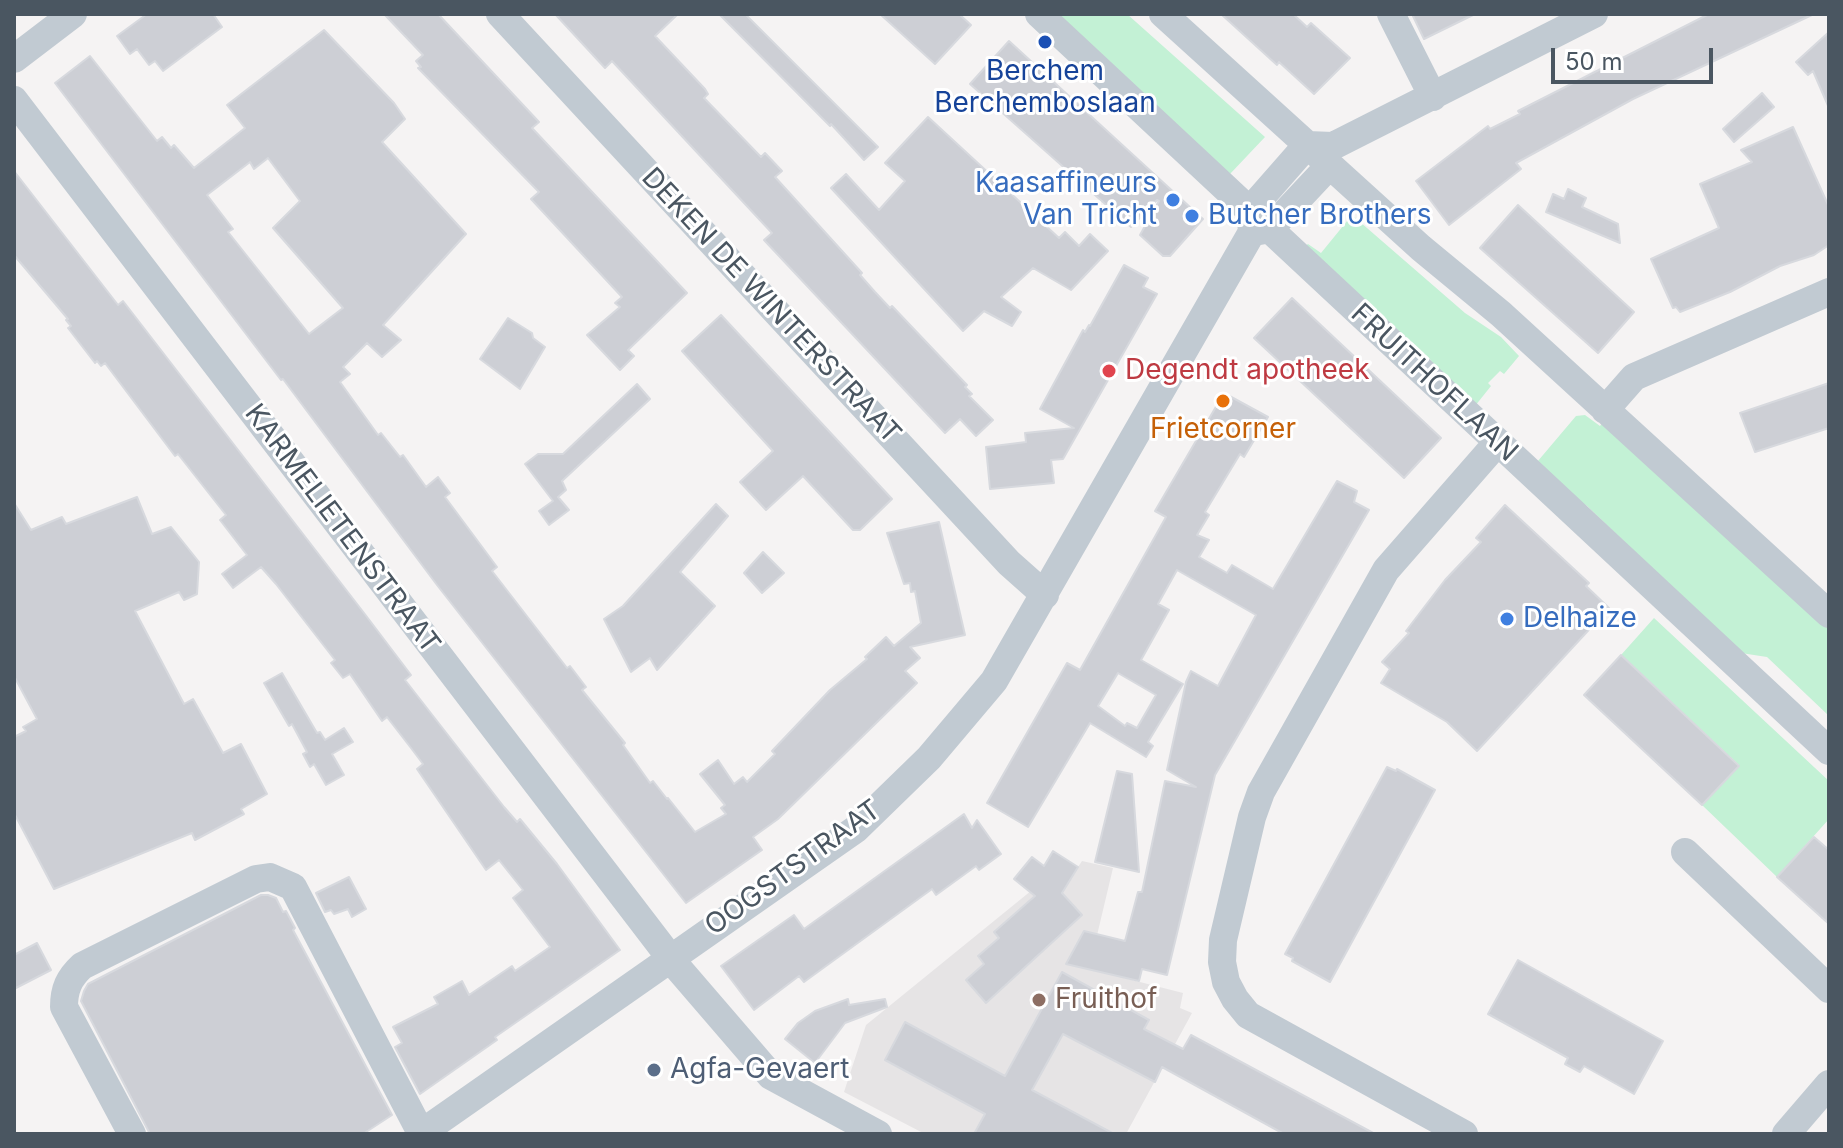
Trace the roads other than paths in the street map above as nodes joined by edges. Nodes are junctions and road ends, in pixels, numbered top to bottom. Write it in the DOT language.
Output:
graph roads {
  1 [pos="73,14"];
  2 [pos="500,14"];
  3 [pos="1039,14"];
  4 [pos="1163,14"];
  5 [pos="1391,14"];
  6 [pos="1594,14"];
  7 [pos="14,59"];
  8 [pos="1433,97"];
  9 [pos="14,100"];
  10 [pos="1323,152"];
  11 [pos="1258,224"];
  12 [pos="1829,292"];
  13 [pos="1605,410"];
  14 [pos="1497,443"];
  15 [pos="1045,595"];
  16 [pos="1829,614"];
  17 [pos="1829,751"];
  18 [pos="1685,852"];
  19 [pos="671,958"];
  20 [pos="1829,989"];
  21 [pos="1829,1084"];
  22 [pos="420,1133"];
  23 [pos="132,1134"];
  24 [pos="878,1134"];
  25 [pos="1464,1134"];
  26 [pos="1786,1134"];
  1 -- 7 [label="street"];
  2 -- 15 [label="street, DEKEN DE WINTERSTRAAT"];
  3 -- 11 [label="street, FRUITHOFLAAN"];
  4 -- 10 [label="street"];
  5 -- 8 [label="street"];
  6 -- 8 [label="street"];
  8 -- 10 [label="street"];
  9 -- 19 [label="street, KARMELIETENSTRAAT"];
  10 -- 11 [label="street, OOGSTSTRAAT"];
  10 -- 13 [label="street"];
  11 -- 14 [label="street, FRUITHOFLAAN"];
  11 -- 15 [label="street, OOGSTSTRAAT"];
  12 -- 13 [label="street"];
  13 -- 16 [label="street"];
  14 -- 17 [label="street, FRUITHOFLAAN"];
  14 -- 25 [label="street"];
  15 -- 19 [label="street, OOGSTSTRAAT"];
  18 -- 20 [label="street"];
  19 -- 22 [label="street, OOGSTSTRAAT"];
  19 -- 24 [label="street, KARMELIETENSTRAAT"];
  21 -- 26 [label="street"];
  22 -- 23 [label="street"];
}
